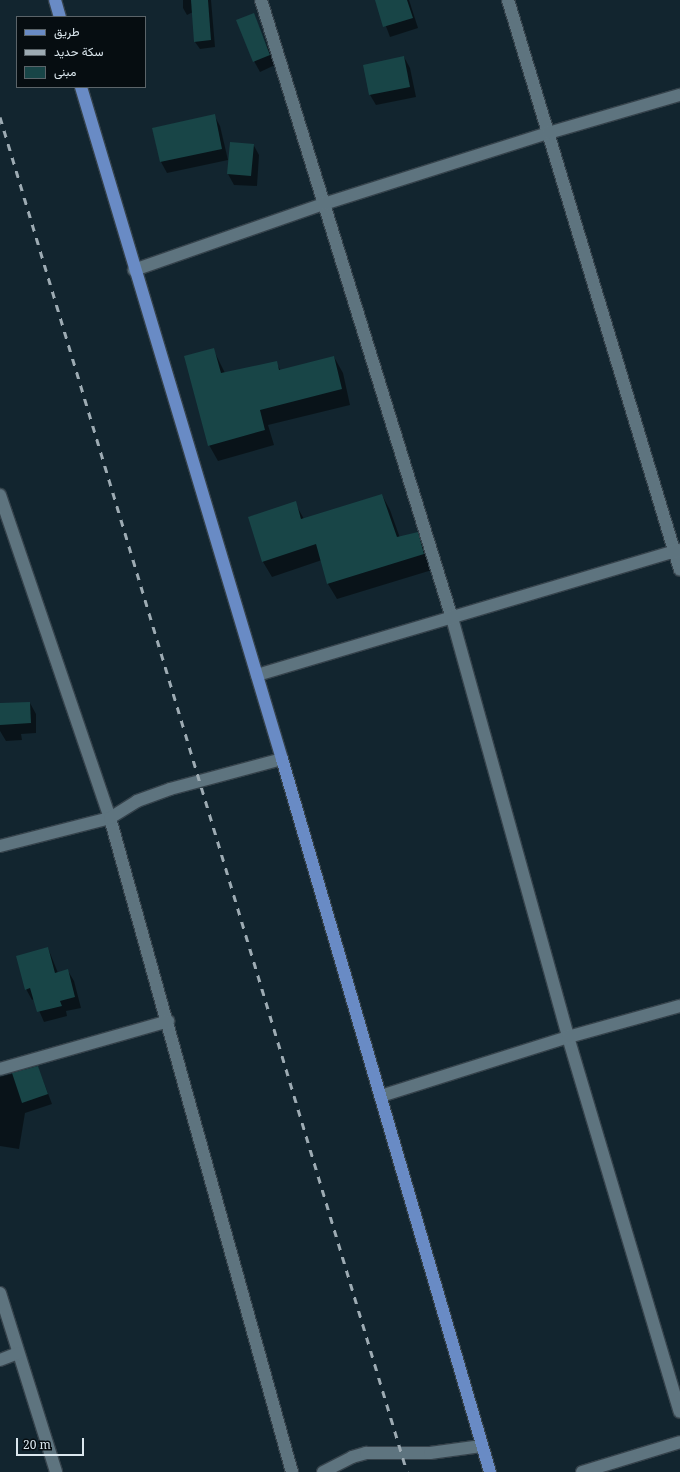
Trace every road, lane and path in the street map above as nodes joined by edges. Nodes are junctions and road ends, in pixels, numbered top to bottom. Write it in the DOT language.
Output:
graph roads {
  1 [pos="55,0"];
  2 [pos="261,0"];
  3 [pos="508,0"];
  4 [pos="60,16"];
  5 [pos="81,88"];
  6 [pos="680,95"];
  7 [pos="548,133"];
  8 [pos="324,204"];
  9 [pos="134,270"];
  10 [pos="0,495"];
  11 [pos="677,551"];
  12 [pos="680,570"];
  13 [pos="452,618"];
  14 [pos="257,675"];
  15 [pos="282,759"];
  16 [pos="110,818"];
  17 [pos="0,846"];
  18 [pos="680,1006"];
  19 [pos="168,1021"];
  20 [pos="568,1037"];
  21 [pos="0,1069"];
  22 [pos="381,1096"];
  23 [pos="0,1293"];
  24 [pos="18,1353"];
  25 [pos="0,1360"];
  26 [pos="680,1412"];
  27 [pos="680,1442"];
  28 [pos="482,1446"];
  29 [pos="56,1472"];
  30 [pos="292,1472"];
  31 [pos="323,1472"];
  32 [pos="490,1472"];
  33 [pos="582,1472"];
  1 -- 4 [label="main road"];
  2 -- 8 [label="street"];
  3 -- 7 [label="street"];
  5 -- 9 [label="main road"];
  6 -- 7 [label="street"];
  7 -- 8 [label="street"];
  7 -- 11 [label="street"];
  8 -- 9 [label="street"];
  8 -- 13 [label="street"];
  9 -- 14 [label="main road"];
  10 -- 16 [label="street"];
  11 -- 12 [label="street"];
  11 -- 13 [label="street"];
  13 -- 14 [label="street"];
  13 -- 20 [label="street"];
  14 -- 15 [label="main road"];
  15 -- 16 [label="street"];
  15 -- 22 [label="main road"];
  16 -- 17 [label="street"];
  16 -- 19 [label="street"];
  18 -- 20 [label="street"];
  19 -- 21 [label="street"];
  19 -- 30 [label="street"];
  20 -- 22 [label="street"];
  20 -- 26 [label="street"];
  22 -- 28 [label="main road"];
  23 -- 24 [label="street"];
  24 -- 25 [label="street"];
  24 -- 29 [label="street"];
  27 -- 33 [label="street"];
  28 -- 31 [label="street"];
  28 -- 32 [label="main road"];
}
